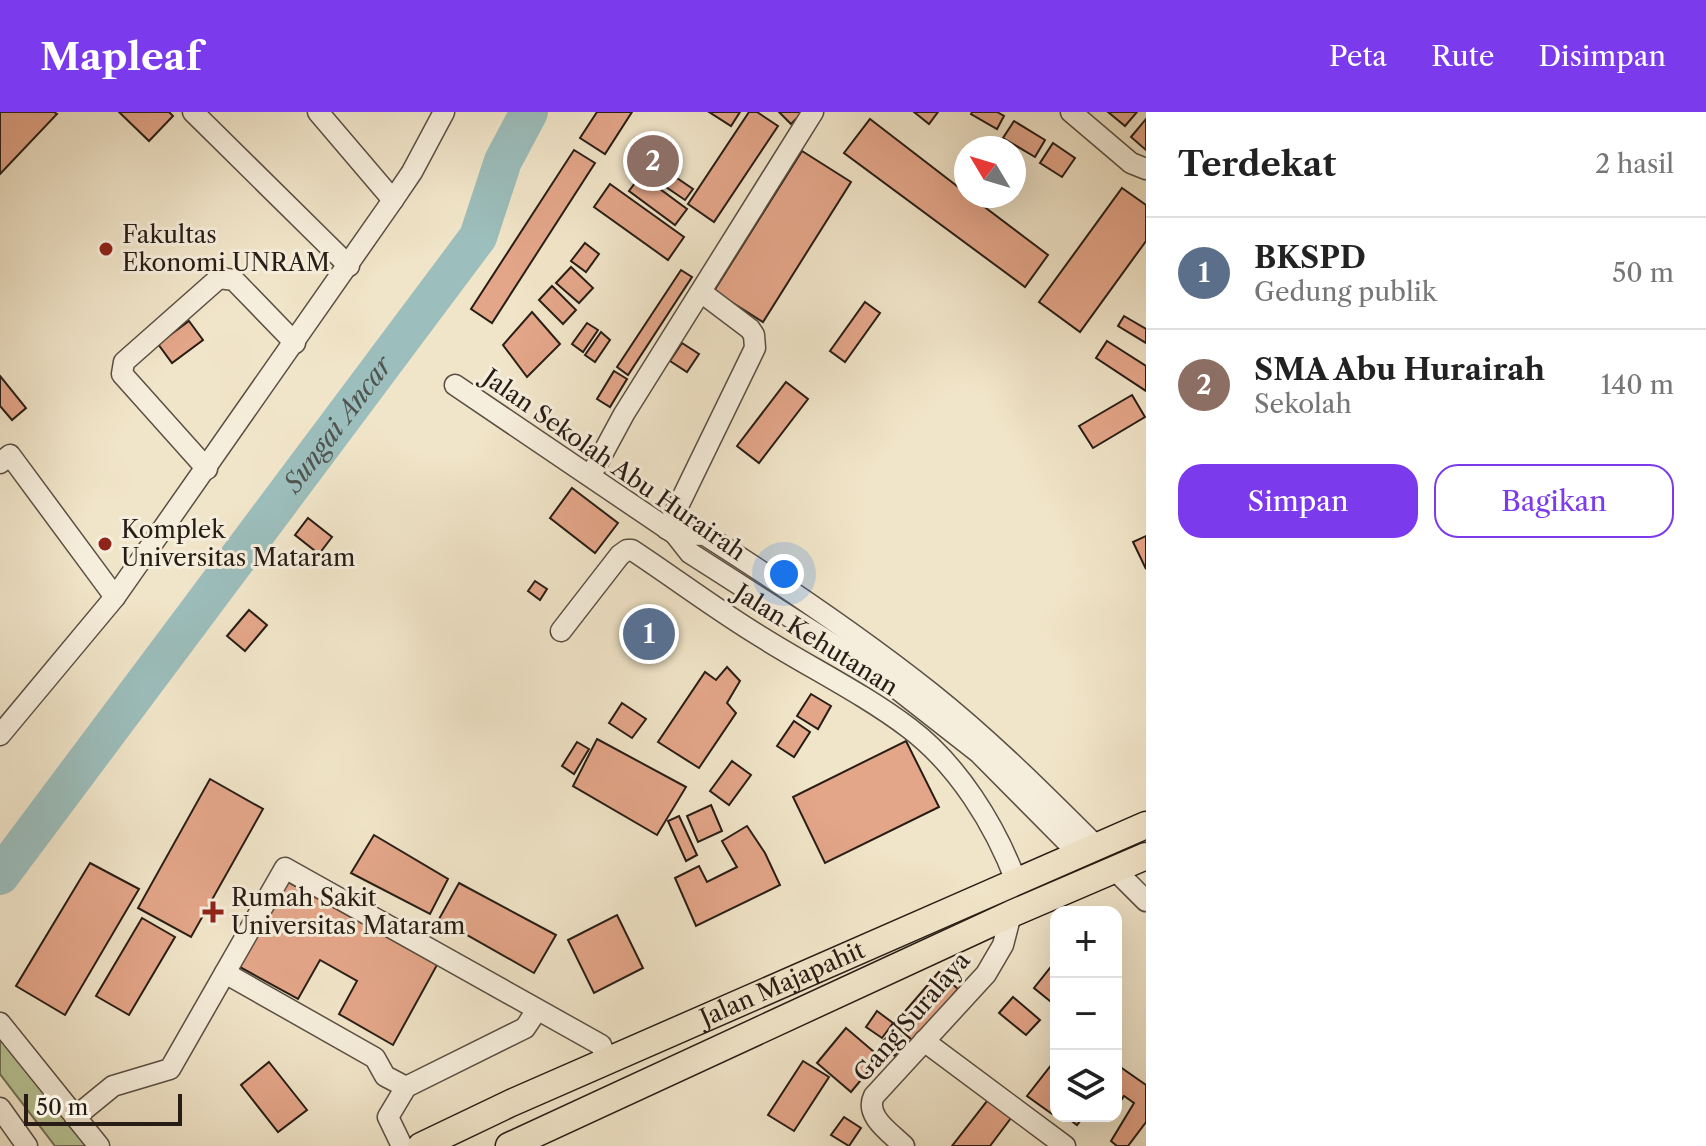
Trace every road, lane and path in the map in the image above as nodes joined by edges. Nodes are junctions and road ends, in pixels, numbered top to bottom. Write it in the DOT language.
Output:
graph roads {
  1 [pos="193,112"];
  2 [pos="318,112"];
  3 [pos="444,112"];
  4 [pos="813,112"];
  5 [pos="1071,112"];
  6 [pos="1139,166"];
  7 [pos="393,200"];
  8 [pos="349,266"];
  9 [pos="701,292"];
  10 [pos="295,343"];
  11 [pos="455,385"];
  12 [pos="3,453"];
  13 [pos="207,469"];
  14 [pos="591,475"];
  15 [pos="671,532"];
  16 [pos="115,597"];
  17 [pos="561,631"];
  18 [pos="0,735"];
  19 [pos="1146,825"];
  20 [pos="1089,851"];
  21 [pos="1146,856"];
  22 [pos="1116,871"];
  23 [pos="1016,881"];
  24 [pos="1146,901"];
  25 [pos="1011,914"];
  26 [pos="225,973"];
  27 [pos="537,1010"];
  28 [pos="0,1023"];
  29 [pos="924,1041"];
  30 [pos="607,1061"];
  31 [pos="406,1087"];
  32 [pos="0,1108"];
  33 [pos="75,1117"];
  34 [pos="27,1146"];
  35 [pos="99,1146"];
  36 [pos="402,1146"];
  37 [pos="421,1146"];
  38 [pos="509,1146"];
  39 [pos="904,1146"];
  40 [pos="1065,1146"];
  1 -- 8 [label="street"];
  2 -- 7 [label="street"];
  3 -- 7 [label="street"];
  4 -- 9 [label="street"];
  5 -- 6 [label="street"];
  7 -- 8 [label="street"];
  8 -- 10 [label="street"];
  9 -- 14 [label="street"];
  9 -- 15 [label="street"];
  10 -- 13 [label="street"];
  10 -- 13 [label="street"];
  11 -- 14 [label="street, Jalan Sekolah Abu Hurairah"];
  12 -- 16 [label="street"];
  13 -- 16 [label="street"];
  14 -- 15 [label="street, Jalan Sekolah Abu Hurairah"];
  15 -- 20 [label="street, Jalan Sekolah Abu Hurairah"];
  16 -- 18 [label="street"];
  17 -- 23 [label="street, Jalan Kehutanan"];
  19 -- 20 [label="main road, Jalan Majapahit"];
  20 -- 23 [label="main road, Jalan Majapahit"];
  21 -- 22 [label="main road, Jalan Majapahit"];
  22 -- 24 [label="street"];
  22 -- 25 [label="main road, Jalan Majapahit"];
  23 -- 30 [label="main road, Jalan Majapahit"];
  25 -- 29 [label="street, Gang Suralaya"];
  25 -- 38 [label="main road, Jalan Majapahit"];
  26 -- 27 [label="street"];
  26 -- 31 [label="street"];
  26 -- 33 [label="street"];
  27 -- 30 [label="street"];
  27 -- 31 [label="street"];
  28 -- 33 [label="street"];
  29 -- 39 [label="street, Gang Suralaya"];
  29 -- 40 [label="street"];
  30 -- 37 [label="main road, Jalan Majapahit"];
  31 -- 36 [label="street"];
  32 -- 34 [label="street"];
  33 -- 35 [label="street"];
}
